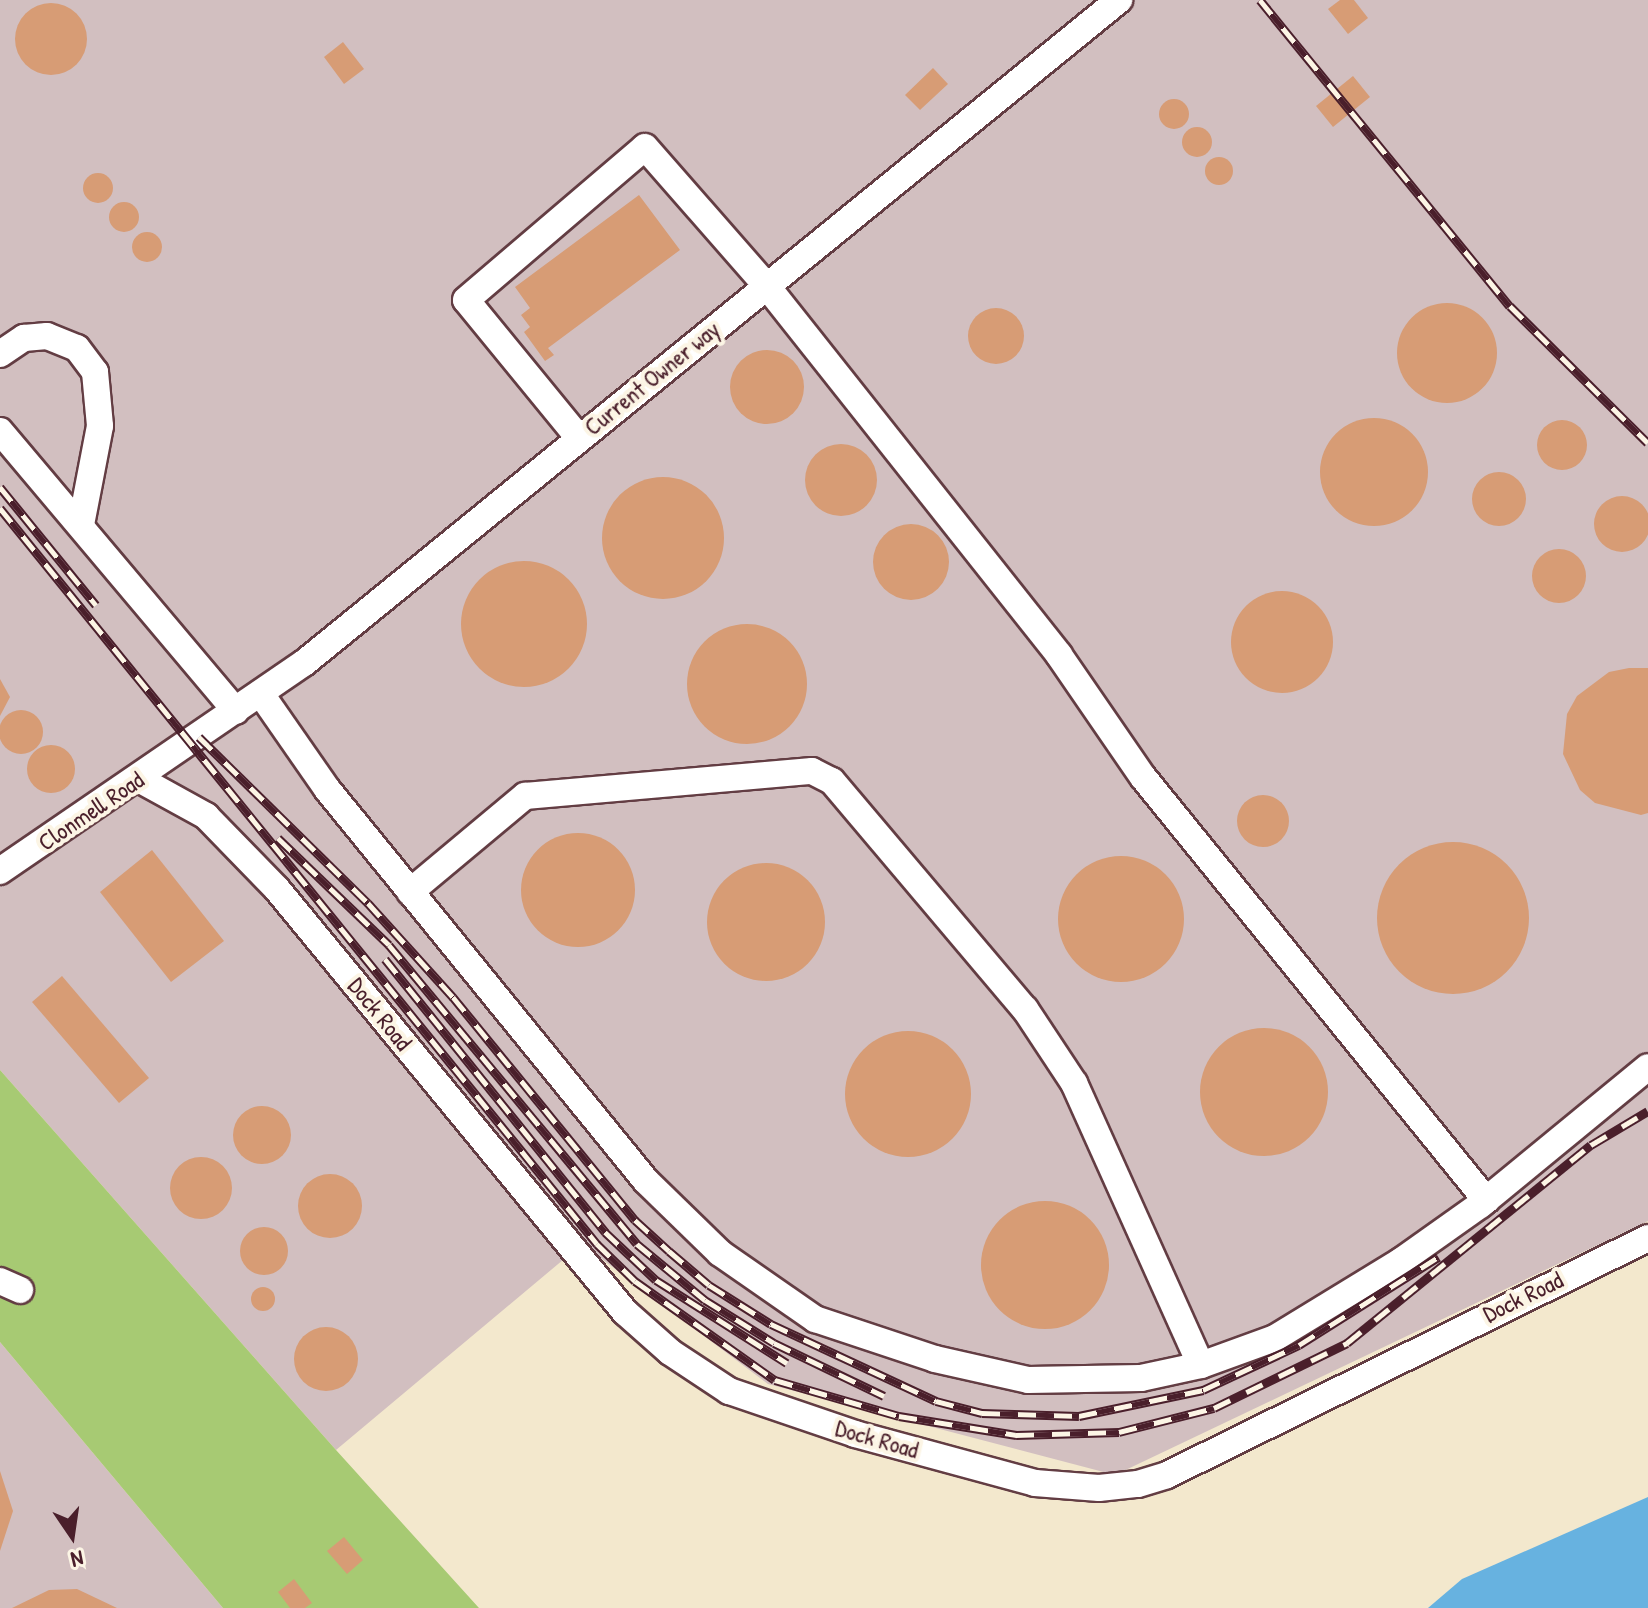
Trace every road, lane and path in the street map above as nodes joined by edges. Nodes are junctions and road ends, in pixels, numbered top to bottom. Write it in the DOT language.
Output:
graph roads {
  1 [pos="1119,0"];
  2 [pos="766,285"];
  3 [pos="0,354"];
  4 [pos="0,431"];
  5 [pos="579,438"];
  6 [pos="81,525"];
  7 [pos="261,694"];
  8 [pos="236,711"];
  9 [pos="181,750"];
  10 [pos="139,779"];
  11 [pos="0,871"];
  12 [pos="410,892"];
  13 [pos="1648,1067"];
  14 [pos="1486,1200"];
  15 [pos="1648,1238"];
  16 [pos="1201,1365"];
  1 -- 2 [label="street, Current Owner way"];
  2 -- 5 [label="street, Current Owner way"];
  2 -- 5 [label="street"];
  2 -- 14 [label="street"];
  3 -- 6 [label="street"];
  4 -- 6 [label="street"];
  5 -- 7 [label="street, Current Owner way"];
  6 -- 8 [label="street"];
  7 -- 8 [label="street, Current Owner way"];
  7 -- 12 [label="street"];
  8 -- 9 [label="street, Current Owner way"];
  9 -- 10 [label="street, Clonmell Road"];
  10 -- 11 [label="street, Clonmell Road"];
  10 -- 15 [label="street, Dock Road"];
  12 -- 16 [label="street"];
  12 -- 16 [label="street"];
  13 -- 14 [label="street"];
  14 -- 16 [label="street"];
}
